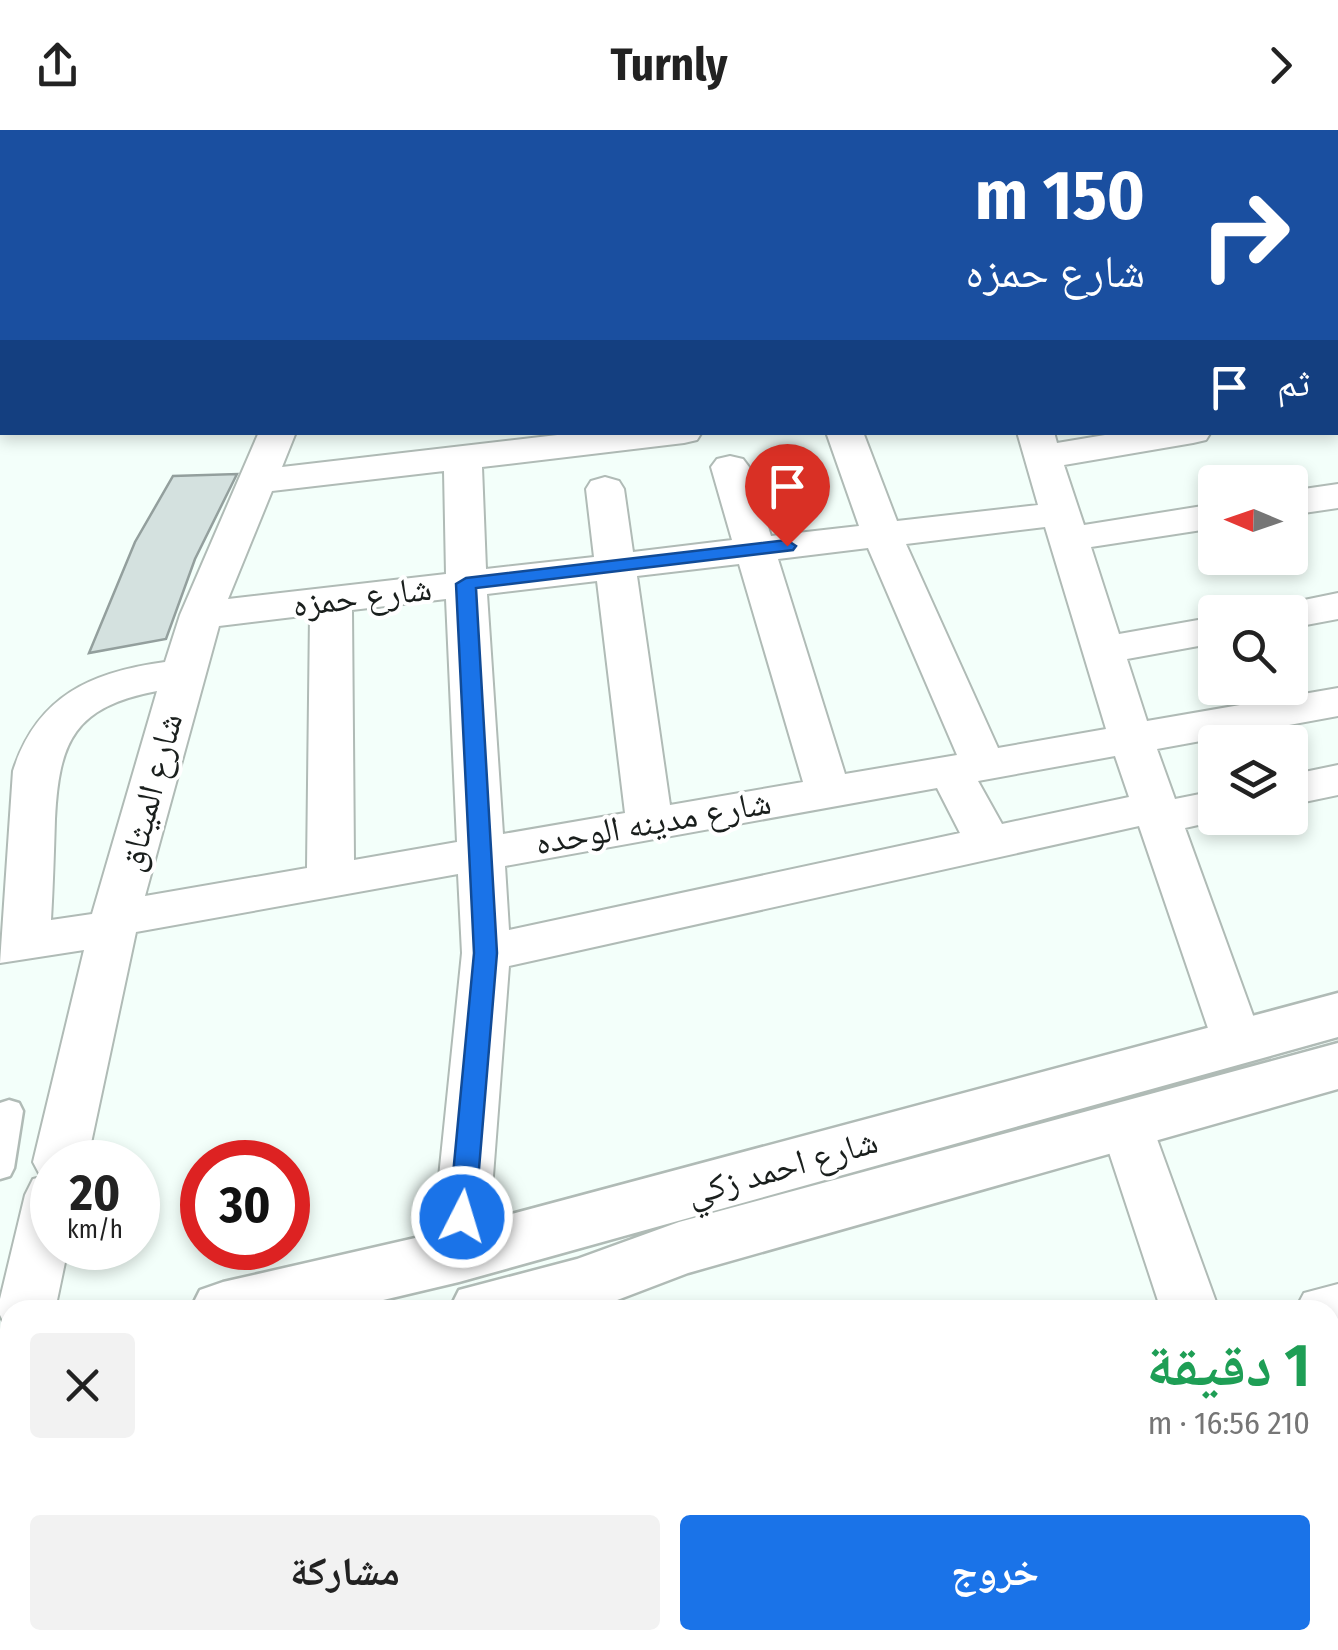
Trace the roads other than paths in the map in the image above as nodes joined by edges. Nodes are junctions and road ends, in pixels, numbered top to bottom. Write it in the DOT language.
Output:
graph roads {
  1 [pos="277,435"];
  2 [pos="658,435"];
  3 [pos="845,435"];
  4 [pos="1157,435"];
  5 [pos="1039,445"];
  6 [pos="463,458"];
  7 [pos="730,467"];
  8 [pos="261,481"];
  9 [pos="604,489"];
  10 [pos="1338,496"];
  11 [pos="1308,500"];
  12 [pos="1198,517"];
  13 [pos="1064,527"];
  14 [pos="882,535"];
  15 [pos="755,550"];
  16 [pos="615,566"];
  17 [pos="466,584"];
  18 [pos="331,600"];
  19 [pos="1338,606"];
  20 [pos="1308,612"];
  21 [pos="201,615"];
  22 [pos="1198,633"];
  23 [pos="1104,650"];
  24 [pos="183,674"];
  25 [pos="1338,702"];
  26 [pos="1131,738"];
  27 [pos="966,767"];
  28 [pos="1338,780"];
  29 [pos="1308,786"];
  30 [pos="828,792"];
  31 [pos="1198,808"];
  32 [pos="16,812"];
  33 [pos="1157,813"];
  34 [pos="649,822"];
  35 [pos="988,842"];
  36 [pos="480,853"];
  37 [pos="331,880"];
  38 [pos="115,923"];
  39 [pos="13,943"];
  40 [pos="486,953"];
  41 [pos="1338,1015"];
  42 [pos="1237,1040"];
  43 [pos="1338,1066"];
  44 [pos="9,1111"];
  45 [pos="1127,1128"];
  46 [pos="65,1140"];
  47 [pos="0,1168"];
  48 [pos="667,1226"];
  49 [pos="35,1270"];
  50 [pos="470,1282"];
  51 [pos="584,1298"];
  52 [pos="28,1300"];
  53 [pos="311,1300"];
  54 [pos="1187,1300"];
  1 -- 8 [label="street, شارع الميثاق"];
  2 -- 6 [label="street"];
  3 -- 14 [label="street"];
  4 -- 5 [label="street"];
  5 -- 13 [label="street"];
  6 -- 8 [label="street"];
  6 -- 17 [label="street"];
  7 -- 15 [label="street"];
  8 -- 21 [label="street, شارع الميثاق"];
  9 -- 16 [label="street"];
  10 -- 11 [label="street"];
  12 -- 13 [label="street, شارع حمزه"];
  13 -- 14 [label="street, شارع حمزه"];
  13 -- 23 [label="street"];
  14 -- 15 [label="street, شارع حمزه"];
  14 -- 27 [label="street"];
  15 -- 16 [label="street, شارع حمزه"];
  15 -- 30 [label="street"];
  16 -- 17 [label="street, شارع حمزه"];
  16 -- 34 [label="street"];
  17 -- 18 [label="street, شارع حمزه"];
  17 -- 36 [label="street"];
  18 -- 21 [label="street, شارع حمزه"];
  18 -- 37 [label="street"];
  19 -- 20 [label="street"];
  21 -- 24 [label="street, شارع الميثاق"];
  22 -- 23 [label="street"];
  23 -- 26 [label="street"];
  24 -- 32 [label="street"];
  24 -- 38 [label="street, شارع الميثاق"];
  25 -- 26 [label="street, شارع مدينه الوحده"];
  26 -- 27 [label="street, شارع مدينه الوحده"];
  26 -- 33 [label="street"];
  27 -- 30 [label="street, شارع مدينه الوحده"];
  27 -- 35 [label="street"];
  28 -- 29 [label="street"];
  30 -- 34 [label="street, شارع مدينه الوحده"];
  31 -- 33 [label="street"];
  32 -- 39 [label="street"];
  33 -- 35 [label="street"];
  33 -- 42 [label="street"];
  34 -- 36 [label="street, شارع مدينه الوحده"];
  35 -- 40 [label="street"];
  36 -- 37 [label="street, شارع مدينه الوحده"];
  36 -- 40 [label="street"];
  37 -- 38 [label="street, شارع مدينه الوحده"];
  38 -- 39 [label="street, شارع مدينه الوحده"];
  38 -- 46 [label="street, شارع الميثاق"];
  40 -- 50 [label="street"];
  41 -- 42 [label="street, شارع احمد زكي"];
  42 -- 48 [label="street, شارع احمد زكي"];
  43 -- 45 [label="street, شارع احمد زكي"];
  44 -- 47 [label="lane"];
  45 -- 48 [label="street, شارع احمد زكي"];
  45 -- 54 [label="street"];
  48 -- 50 [label="street, شارع احمد زكي"];
  48 -- 51 [label="street, شارع احمد زكي"];
  49 -- 52 [label="street"];
  50 -- 51 [label="street, شارع احمد زكي"];
  50 -- 53 [label="street, شارع احمد زكي"];
}
